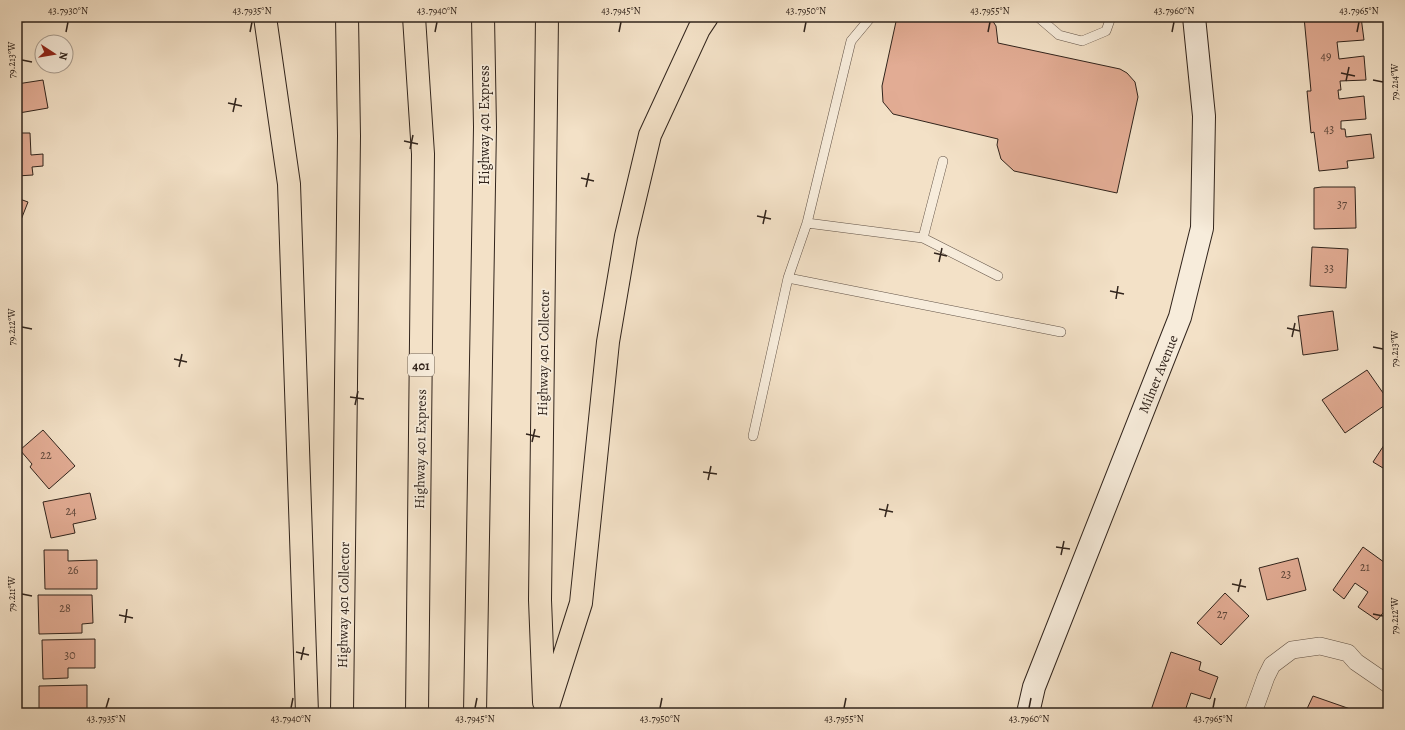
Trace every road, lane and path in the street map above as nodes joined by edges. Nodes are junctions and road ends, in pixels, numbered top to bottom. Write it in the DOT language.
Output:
graph roads {
  1 [pos="265,17"];
  2 [pos="347,17"];
  3 [pos="414,17"];
  4 [pos="483,17"];
  5 [pos="547,17"];
  6 [pos="707,17"];
  7 [pos="871,17"];
  8 [pos="1038,17"];
  9 [pos="1111,17"];
  10 [pos="1194,17"];
  11 [pos="943,161"];
  12 [pos="807,223"];
  13 [pos="923,238"];
  14 [pos="998,276"];
  15 [pos="788,278"];
  16 [pos="1061,332"];
  17 [pos="753,436"];
  18 [pos="1388,684"];
  19 [pos="307,713"];
  20 [pos="342,713"];
  21 [pos="417,713"];
  22 [pos="475,713"];
  23 [pos="545,713"];
  24 [pos="1028,713"];
  25 [pos="1253,713"];
  1 -- 19 [label="highway"];
  2 -- 20 [label="highway, Highway 401 Collector"];
  3 -- 21 [label="highway, Highway 401 Express / 401"];
  4 -- 22 [label="highway, Highway 401 Express"];
  5 -- 23 [label="highway, Highway 401 Collector"];
  6 -- 23 [label="highway"];
  7 -- 12 [label="lane"];
  8 -- 9 [label="lane"];
  10 -- 24 [label="main road, Milner Avenue"];
  11 -- 13 [label="lane"];
  12 -- 13 [label="lane"];
  12 -- 15 [label="lane"];
  13 -- 14 [label="lane"];
  15 -- 16 [label="lane"];
  15 -- 17 [label="lane"];
  18 -- 25 [label="street"];
}
